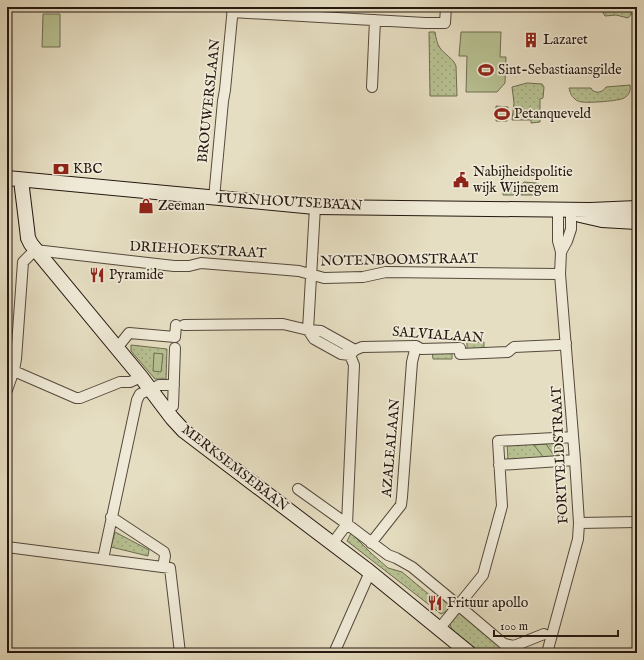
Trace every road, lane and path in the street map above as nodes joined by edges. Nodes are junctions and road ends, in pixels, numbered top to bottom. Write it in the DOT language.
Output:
graph roads {
  1 [pos="446,7"];
  2 [pos="233,9"];
  3 [pos="375,20"];
  4 [pos="372,87"];
  5 [pos="14,179"];
  6 [pos="214,198"];
  7 [pos="315,207"];
  8 [pos="637,208"];
  9 [pos="565,210"];
  10 [pos="637,222"];
  11 [pos="35,250"];
  12 [pos="311,274"];
  13 [pos="560,274"];
  14 [pos="308,330"];
  15 [pos="566,343"];
  16 [pos="416,346"];
  17 [pos="117,348"];
  18 [pos="175,348"];
  19 [pos="352,352"];
  20 [pos="10,369"];
  21 [pos="141,376"];
  22 [pos="174,385"];
  23 [pos="7,390"];
  24 [pos="151,390"];
  25 [pos="173,406"];
  26 [pos="573,437"];
  27 [pos="575,460"];
  28 [pos="499,465"];
  29 [pos="298,489"];
  30 [pos="111,517"];
  31 [pos="637,522"];
  32 [pos="579,523"];
  33 [pos="346,524"];
  34 [pos="371,543"];
  35 [pos="332,544"];
  36 [pos="7,547"];
  37 [pos="103,558"];
  38 [pos="167,567"];
  39 [pos="370,572"];
  40 [pos="458,605"];
  41 [pos="439,629"];
  42 [pos="544,634"];
  43 [pos="180,653"];
  44 [pos="334,653"];
  45 [pos="469,653"];
  46 [pos="547,653"];
  1 -- 3 [label="street"];
  2 -- 3 [label="street"];
  2 -- 6 [label="street, BROUWERSLAAN"];
  3 -- 4 [label="street"];
  5 -- 6 [label="main road, TURNHOUTSEBAAN"];
  5 -- 11 [label="main road, MERKSEMSEBAAN"];
  6 -- 7 [label="main road, TURNHOUTSEBAAN"];
  7 -- 9 [label="main road, TURNHOUTSEBAAN"];
  7 -- 12 [label="street"];
  8 -- 9 [label="main road, TURNHOUTSEBAAN"];
  9 -- 10 [label="main road, TURNHOUTSEBAAN"];
  9 -- 13 [label="street, FORTVELDSTRAAT"];
  11 -- 12 [label="street, DRIEHOEKSTRAAT"];
  11 -- 17 [label="main road, MERKSEMSEBAAN"];
  11 -- 20 [label="street"];
  12 -- 13 [label="street, NOTENBOOMSTRAAT"];
  12 -- 14 [label="street"];
  13 -- 15 [label="street, FORTVELDSTRAAT"];
  14 -- 17 [label="street"];
  14 -- 19 [label="street"];
  15 -- 16 [label="street, SALVIALAAN"];
  15 -- 26 [label="street, FORTVELDSTRAAT"];
  16 -- 19 [label="street, SALVIALAAN"];
  16 -- 34 [label="street, AZALEALAAN"];
  17 -- 21 [label="main road, MERKSEMSEBAAN"];
  18 -- 22 [label="street"];
  19 -- 33 [label="street"];
  20 -- 21 [label="street"];
  20 -- 23 [label="street"];
  21 -- 24 [label="main road, MERKSEMSEBAAN"];
  22 -- 24 [label="street"];
  22 -- 25 [label="street"];
  24 -- 30 [label="street"];
  24 -- 35 [label="main road, MERKSEMSEBAAN"];
  26 -- 27 [label="street, FORTVELDSTRAAT"];
  26 -- 28 [label="street"];
  27 -- 28 [label="street"];
  27 -- 32 [label="street, FORTVELDSTRAAT"];
  28 -- 40 [label="street"];
  29 -- 33 [label="street, MERKSEMSEBAAN"];
  30 -- 37 [label="street"];
  30 -- 38 [label="street"];
  31 -- 32 [label="street"];
  32 -- 46 [label="street, FORTVELDSTRAAT"];
  33 -- 34 [label="street, MERKSEMSEBAAN"];
  33 -- 35 [label="street"];
  34 -- 40 [label="street, MERKSEMSEBAAN"];
  35 -- 39 [label="main road, MERKSEMSEBAAN"];
  36 -- 37 [label="street"];
  37 -- 38 [label="street"];
  38 -- 43 [label="street"];
  39 -- 41 [label="main road, MERKSEMSEBAAN"];
  39 -- 44 [label="street"];
  40 -- 41 [label="street"];
  40 -- 42 [label="street, MERKSEMSEBAAN"];
  41 -- 45 [label="main road, MERKSEMSEBAAN"];
}
